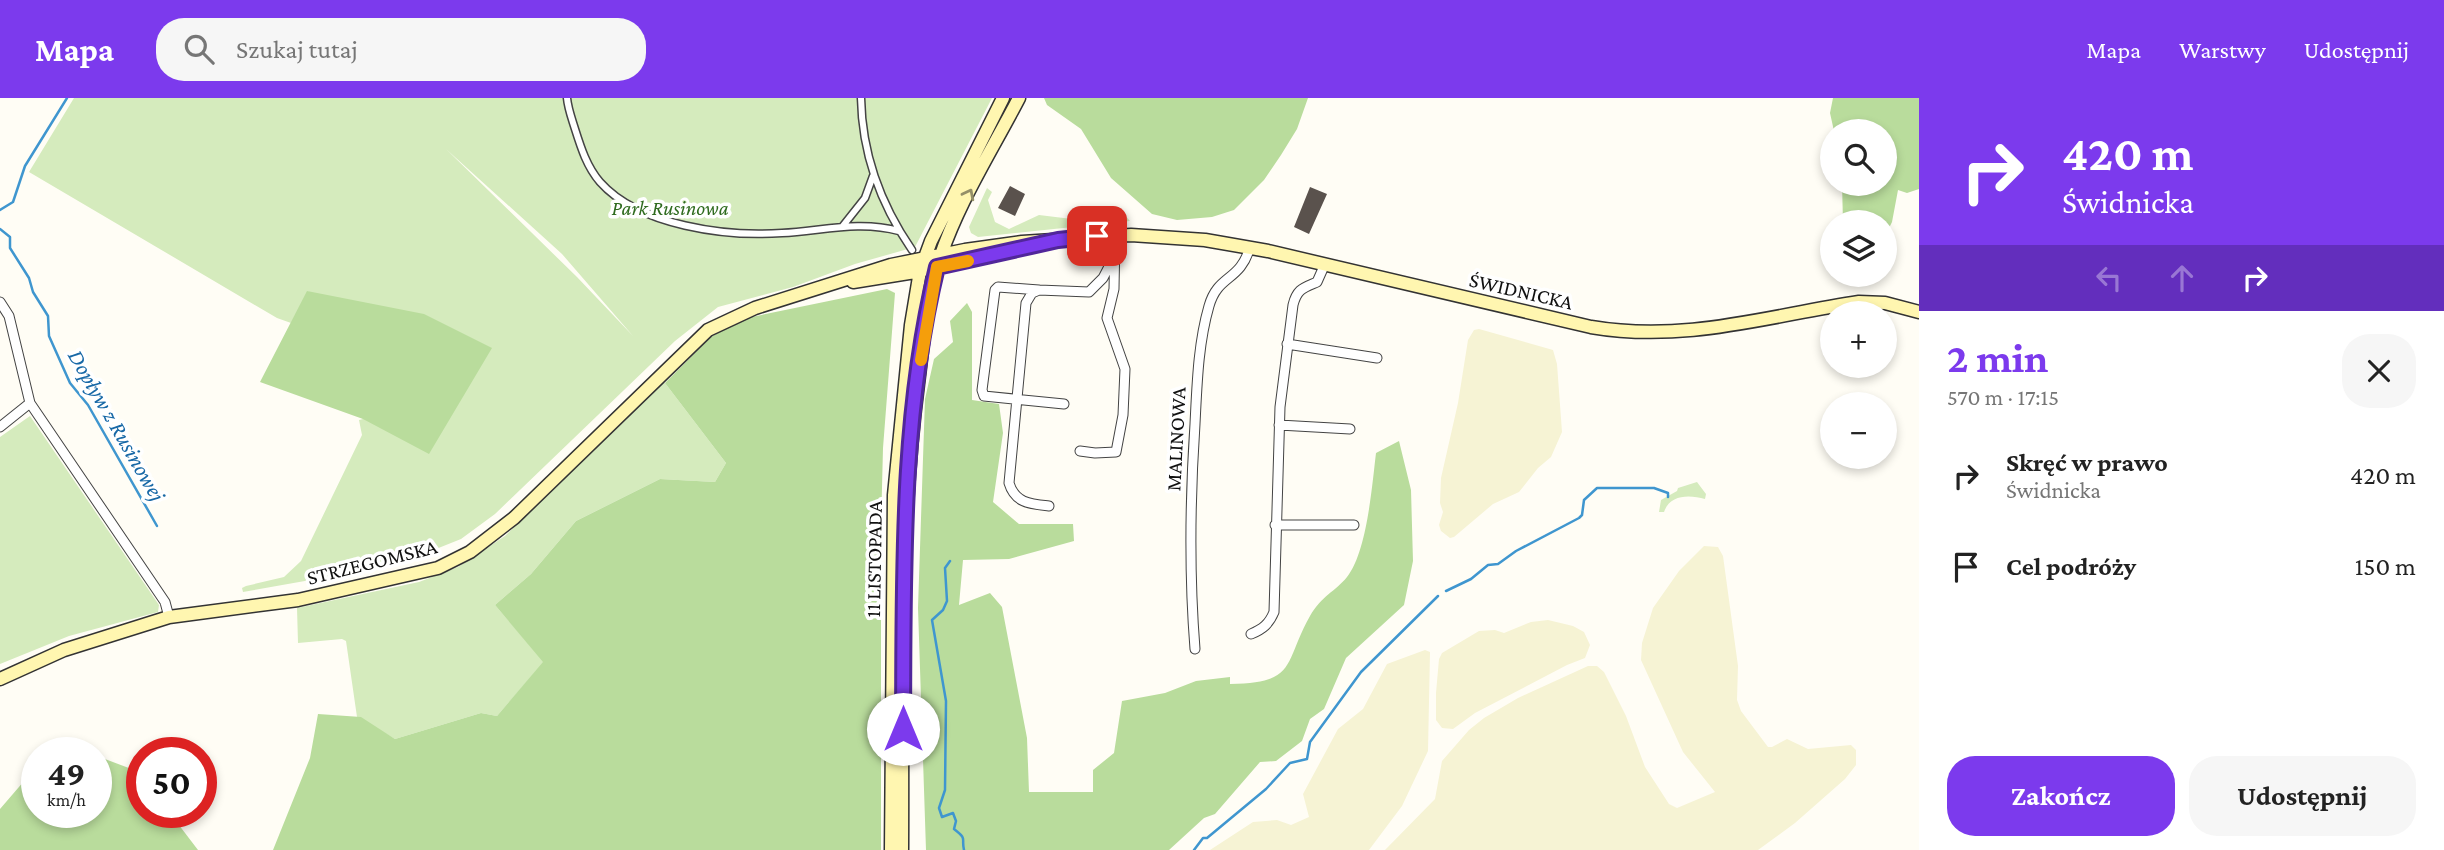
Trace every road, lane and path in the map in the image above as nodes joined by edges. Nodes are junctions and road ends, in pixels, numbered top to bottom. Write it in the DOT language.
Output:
graph roads {
  1 [pos="566,98"];
  2 [pos="861,98"];
  3 [pos="1003,98"];
  4 [pos="1019,98"];
  5 [pos="873,174"];
  6 [pos="954,225"];
  7 [pos="842,227"];
  8 [pos="899,231"];
  9 [pos="1115,236"];
  10 [pos="1058,240"];
  11 [pos="1250,247"];
  12 [pos="972,249"];
  13 [pos="912,250"];
  14 [pos="1115,255"];
  15 [pos="939,262"];
  16 [pos="1325,264"];
  17 [pos="922,265"];
  18 [pos="900,275"];
  19 [pos="835,285"];
  20 [pos="1039,290"];
  21 [pos="916,292"];
  22 [pos="0,302"];
  23 [pos="1919,312"];
  24 [pos="1287,344"];
  25 [pos="1377,358"];
  26 [pos="1017,400"];
  27 [pos="30,404"];
  28 [pos="1063,404"];
  29 [pos="1279,425"];
  30 [pos="0,427"];
  31 [pos="1350,429"];
  32 [pos="1080,451"];
  33 [pos="1049,506"];
  34 [pos="1275,525"];
  35 [pos="1354,525"];
  36 [pos="169,617"];
  37 [pos="1251,634"];
  38 [pos="1195,649"];
  39 [pos="0,679"];
  40 [pos="891,850"];
  41 [pos="902,850"];
  1 -- 7 [label="street"];
  2 -- 5 [label="street"];
  3 -- 17 [label="main road, 11 LISTOPADA"];
  6 -- 4 [label="main road, 11 LISTOPADA, one-way"];
  5 -- 7 [label="street"];
  5 -- 8 [label="street"];
  6 -- 12 [label="main road"];
  6 -- 15 [label="main road, 11 LISTOPADA"];
  7 -- 8 [label="street"];
  8 -- 13 [label="street"];
  9 -- 10 [label="main road, ŚWIDNICKA"];
  9 -- 11 [label="main road, ŚWIDNICKA"];
  9 -- 14 [label="street"];
  10 -- 12 [label="main road, ŚWIDNICKA"];
  10 -- 15 [label="main road, ŚWIDNICKA"];
  11 -- 16 [label="main road, ŚWIDNICKA"];
  11 -- 38 [label="street, MALINOWA"];
  12 -- 15 [label="main road, ŚWIDNICKA"];
  14 -- 20 [label="street"];
  14 -- 32 [label="street"];
  15 -- 17 [label="main road, ŚWIDNICKA"];
  15 -- 41 [label="main road, 11 LISTOPADA"];
  16 -- 23 [label="main road, ŚWIDNICKA"];
  16 -- 24 [label="street"];
  17 -- 18 [label="main road, STRZEGOMSKA"];
  17 -- 19 [label="main road, STRZEGOMSKA"];
  17 -- 21 [label="main road, 11 LISTOPADA"];
  18 -- 19 [label="main road, STRZEGOMSKA"];
  18 -- 21 [label="main road"];
  19 -- 36 [label="main road, STRZEGOMSKA"];
  20 -- 26 [label="street"];
  20 -- 26 [label="street"];
  21 -- 40 [label="main road, 11 LISTOPADA"];
  22 -- 27 [label="street"];
  24 -- 25 [label="street"];
  24 -- 29 [label="street"];
  26 -- 28 [label="street"];
  26 -- 33 [label="street"];
  27 -- 30 [label="street"];
  27 -- 36 [label="street"];
  29 -- 31 [label="street"];
  29 -- 34 [label="street"];
  34 -- 35 [label="street"];
  34 -- 37 [label="street"];
  36 -- 39 [label="main road, STRZEGOMSKA"];
}
